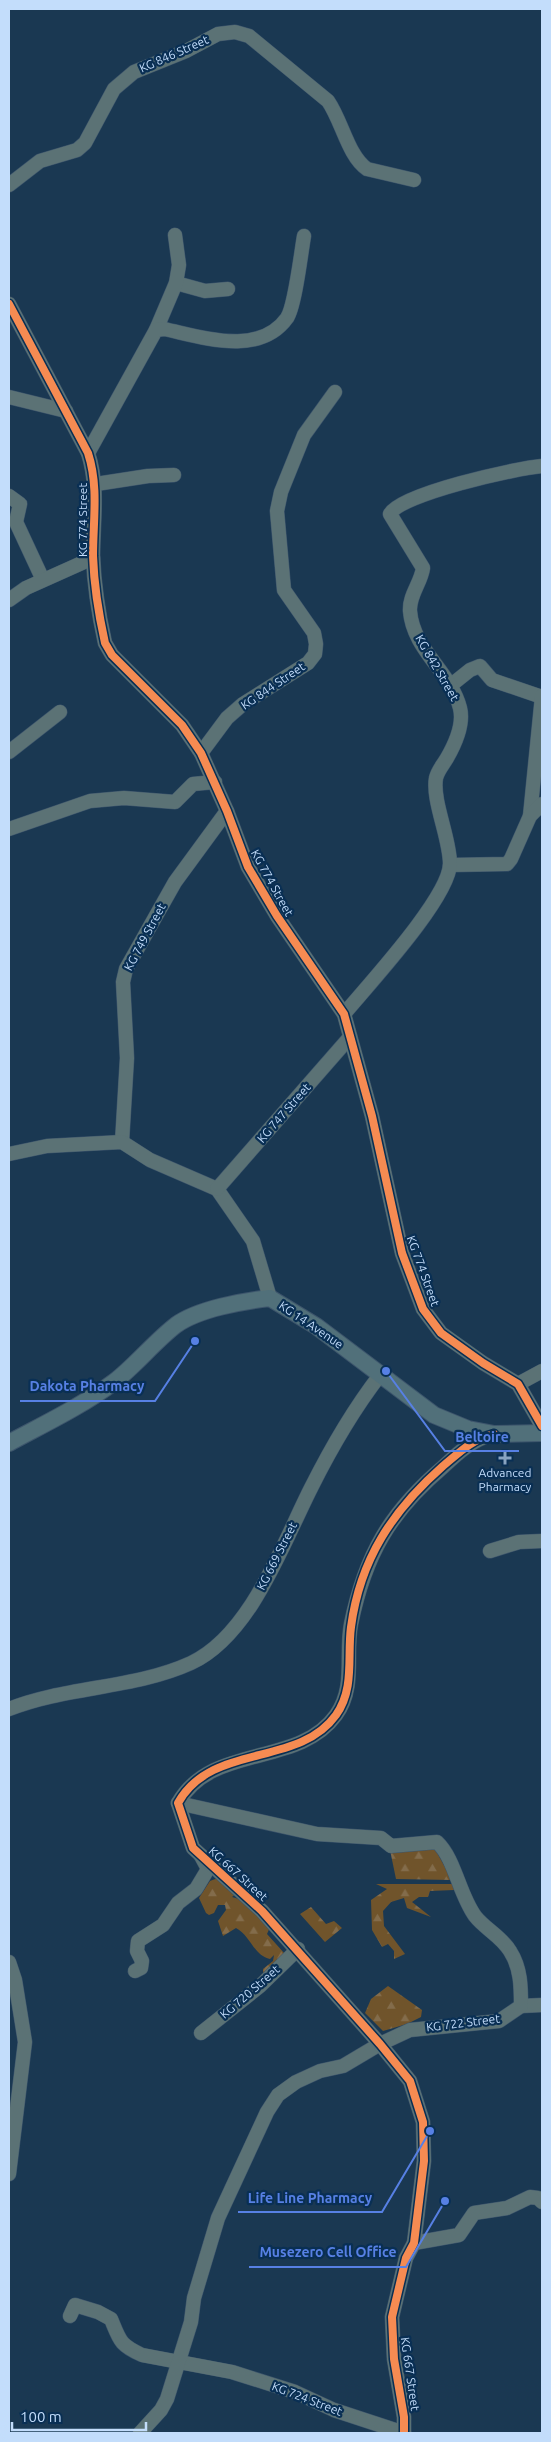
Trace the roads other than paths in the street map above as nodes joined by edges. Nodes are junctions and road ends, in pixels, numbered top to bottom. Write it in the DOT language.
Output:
graph roads {
  1 [pos="414,180"];
  2 [pos="9,185"];
  3 [pos="175,235"];
  4 [pos="304,236"];
  5 [pos="176,283"];
  6 [pos="228,289"];
  7 [pos="9,304"];
  8 [pos="156,330"];
  9 [pos="335,392"];
  10 [pos="9,397"];
  11 [pos="66,411"];
  12 [pos="88,453"];
  13 [pos="542,466"];
  14 [pos="174,475"];
  15 [pos="96,484"];
  16 [pos="9,496"];
  17 [pos="93,558"];
  18 [pos="43,580"];
  19 [pos="9,600"];
  20 [pos="450,686"];
  21 [pos="542,697"];
  22 [pos="60,712"];
  23 [pos="9,752"];
  24 [pos="201,753"];
  25 [pos="215,782"];
  26 [pos="542,804"];
  27 [pos="227,811"];
  28 [pos="530,816"];
  29 [pos="9,829"];
  30 [pos="450,865"];
  31 [pos="344,1014"];
  32 [pos="350,1037"];
  33 [pos="122,1142"];
  34 [pos="9,1154"];
  35 [pos="217,1189"];
  36 [pos="270,1298"];
  37 [pos="542,1372"];
  38 [pos="380,1375"];
  39 [pos="518,1384"];
  40 [pos="538,1430"];
  41 [pos="494,1434"];
  42 [pos="9,1443"];
  43 [pos="542,1443"];
  44 [pos="542,1541"];
  45 [pos="490,1551"];
  46 [pos="9,1709"];
  47 [pos="178,1802"];
  48 [pos="193,1848"];
  49 [pos="298,1949"];
  50 [pos="9,1962"];
  51 [pos="135,1971"];
  52 [pos="542,2005"];
  53 [pos="521,2006"];
  54 [pos="201,2033"];
  55 [pos="380,2044"];
  56 [pos="9,2174"];
  57 [pos="542,2202"];
  58 [pos="414,2243"];
  59 [pos="72,2308"];
  60 [pos="179,2363"];
  61 [pos="140,2433"];
  62 [pos="404,2433"];
  1 -- 2 [label="street, KG 846 Street"];
  3 -- 5 [label="street"];
  4 -- 8 [label="street"];
  5 -- 6 [label="street"];
  5 -- 8 [label="street"];
  7 -- 11 [label="street, KG 774 Street"];
  8 -- 12 [label="street"];
  9 -- 24 [label="street, KG 844 Street"];
  10 -- 11 [label="street"];
  11 -- 12 [label="street, KG 774 Street"];
  12 -- 15 [label="street, KG 774 Street"];
  13 -- 20 [label="street, KG 842 Street"];
  14 -- 15 [label="street"];
  15 -- 17 [label="street, KG 774 Street"];
  16 -- 18 [label="street"];
  17 -- 18 [label="street"];
  17 -- 24 [label="street, KG 774 Street"];
  18 -- 19 [label="street"];
  20 -- 21 [label="street"];
  20 -- 30 [label="street, KG 842 Street"];
  21 -- 28 [label="street"];
  22 -- 23 [label="street"];
  24 -- 25 [label="street, KG 774 Street"];
  25 -- 27 [label="street, KG 774 Street"];
  25 -- 29 [label="street"];
  26 -- 28 [label="street"];
  27 -- 31 [label="street, KG 774 Street"];
  27 -- 33 [label="street, KG 749 Street"];
  28 -- 30 [label="street"];
  30 -- 31 [label="street"];
  31 -- 32 [label="street, KG 774 Street"];
  32 -- 35 [label="street, KG 747 Street"];
  32 -- 39 [label="street, KG 774 Street"];
  33 -- 34 [label="street"];
  33 -- 35 [label="street"];
  35 -- 36 [label="street"];
  36 -- 38 [label="main road, KG 14 Avenue"];
  36 -- 42 [label="main road, KG 14 Avenue"];
  37 -- 39 [label="street"];
  38 -- 41 [label="main road, KG 14 Avenue"];
  38 -- 46 [label="street, KG 669 Street"];
  39 -- 40 [label="street, KG 774 Street"];
  40 -- 41 [label="main road, KG 14 Avenue"];
  40 -- 43 [label="street"];
  41 -- 47 [label="street"];
  44 -- 45 [label="street"];
  47 -- 48 [label="street, KG 667 Street"];
  47 -- 53 [label="street"];
  48 -- 49 [label="street, KG 667 Street"];
  48 -- 51 [label="street"];
  49 -- 54 [label="street, KG 720 Street"];
  49 -- 55 [label="street, KG 667 Street"];
  50 -- 56 [label="street"];
  52 -- 53 [label="street"];
  53 -- 55 [label="street, KG 722 Street"];
  55 -- 58 [label="street, KG 667 Street"];
  55 -- 60 [label="street, KG 722 Street"];
  57 -- 58 [label="street"];
  58 -- 62 [label="street, KG 667 Street"];
  59 -- 60 [label="street, KG 724 Street"];
  60 -- 61 [label="street, KG 722 Street"];
  60 -- 62 [label="street, KG 724 Street"];
}
